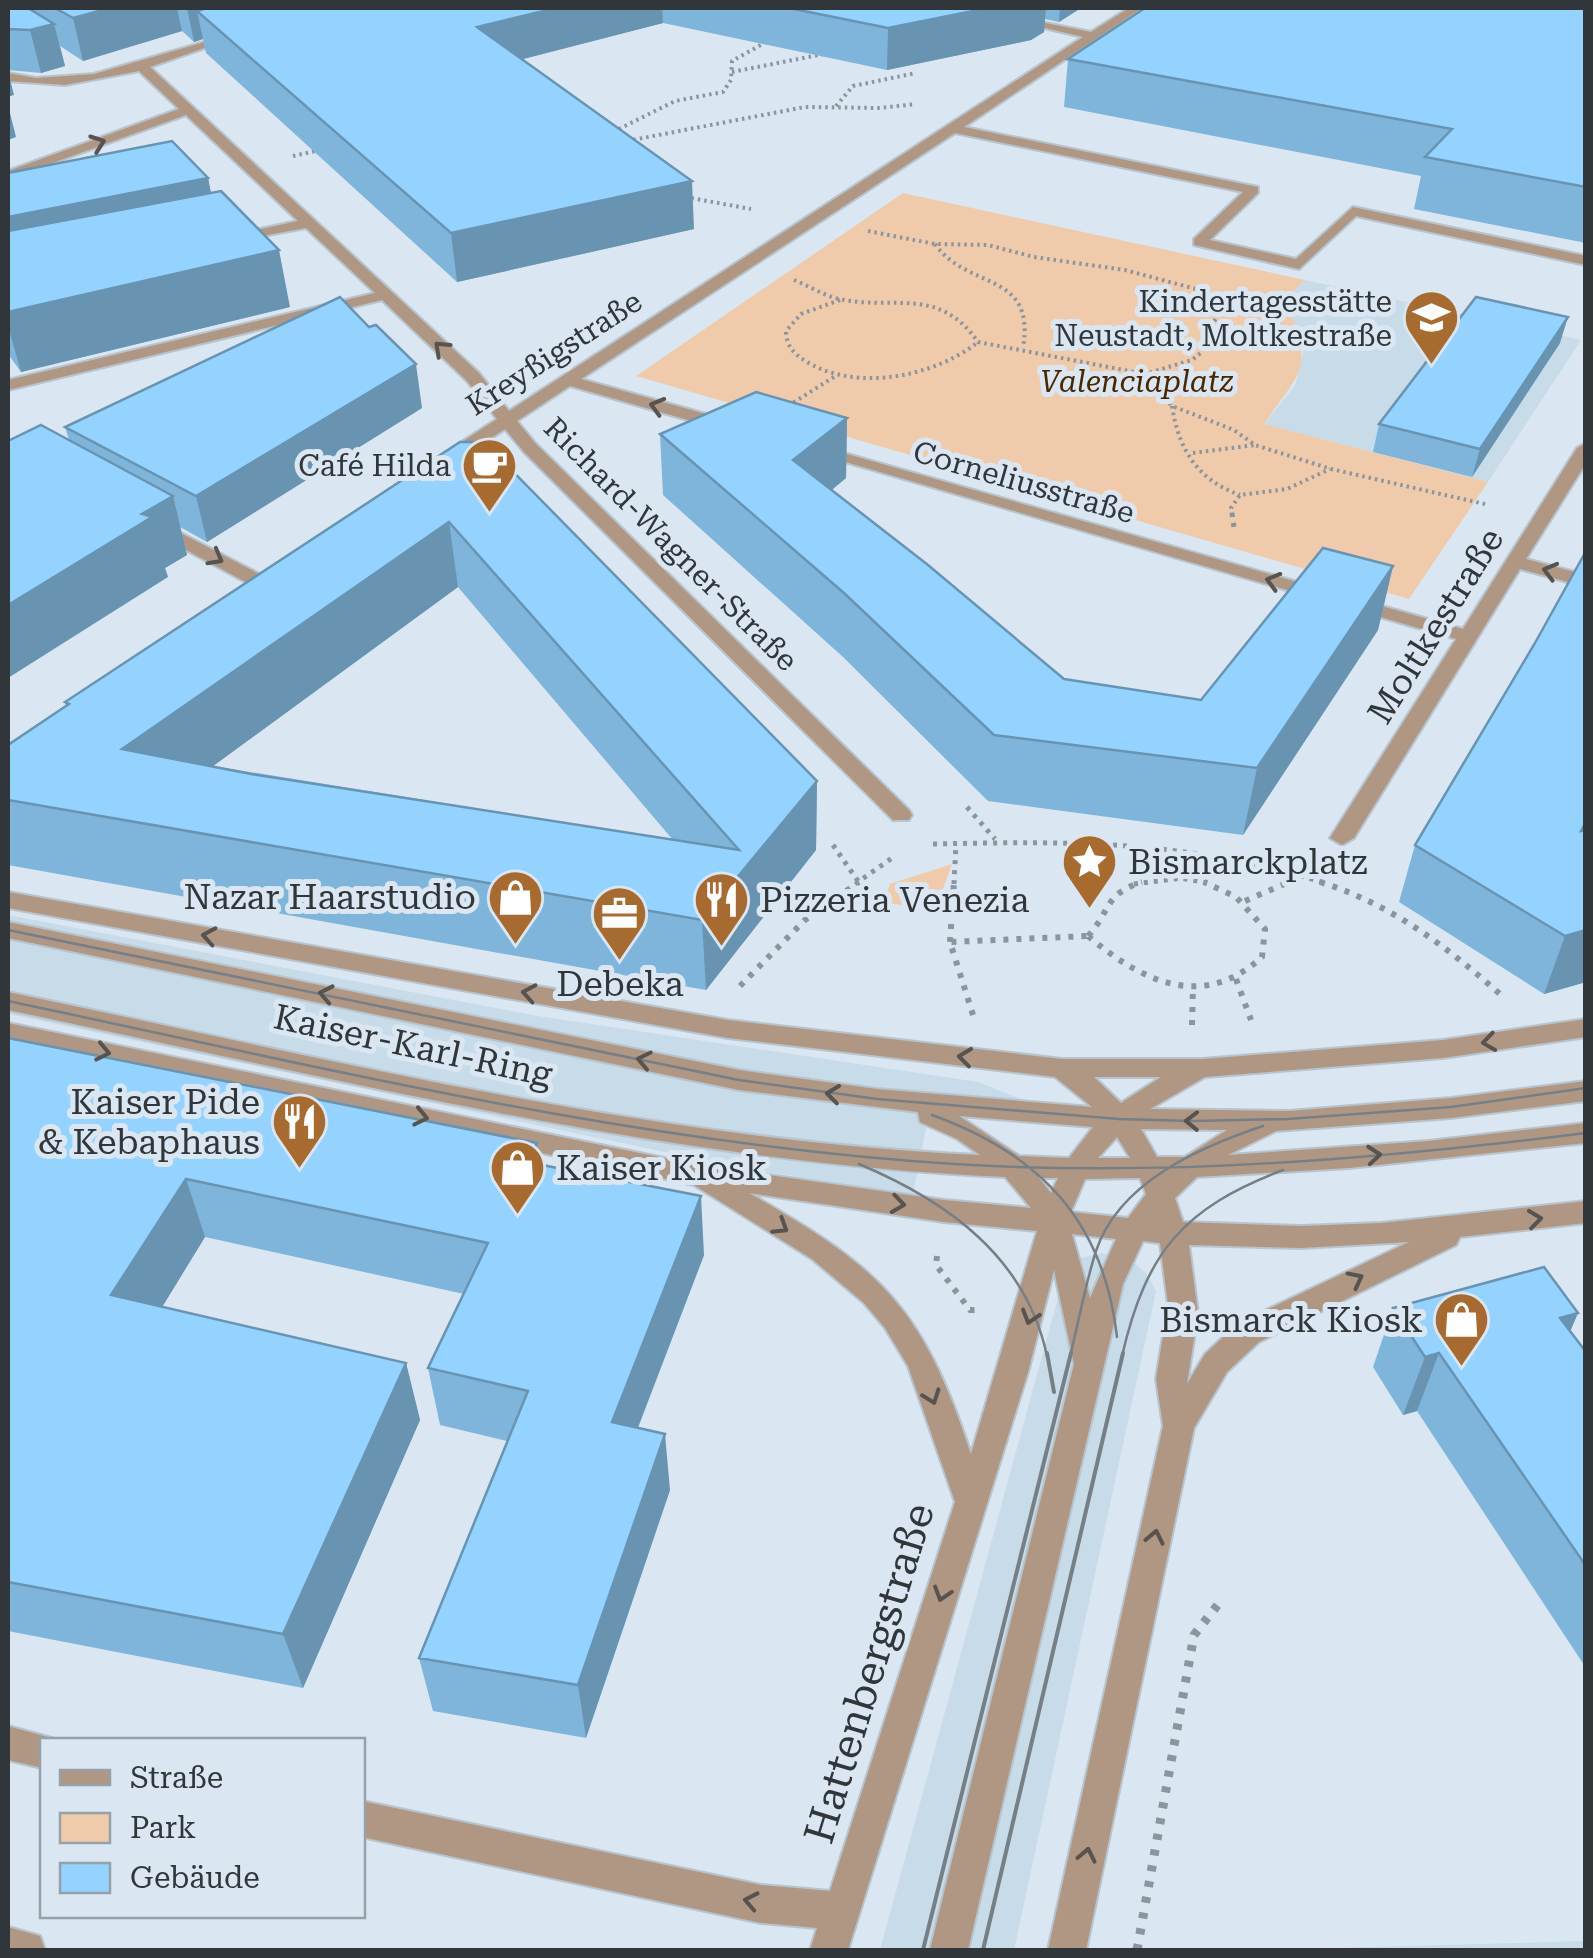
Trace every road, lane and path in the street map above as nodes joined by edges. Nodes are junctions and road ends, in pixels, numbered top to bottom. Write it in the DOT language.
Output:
graph roads {
  1 [pos="1136,8"];
  2 [pos="998,14"];
  3 [pos="243,32"];
  4 [pos="1093,36"];
  5 [pos="775,38"];
  6 [pos="823,54"];
  7 [pos="75,66"];
  8 [pos="140,66"];
  9 [pos="732,72"];
  10 [pos="916,72"];
  11 [pos="98,75"];
  12 [pos="8,77"];
  13 [pos="835,107"];
  14 [pos="188,110"];
  15 [pos="958,124"];
  16 [pos="602,137"];
  17 [pos="622,142"];
  18 [pos="320,150"];
  19 [pos="300,154"];
  20 [pos="8,175"];
  21 [pos="669,195"];
  22 [pos="764,212"];
  23 [pos="308,223"];
  24 [pos="862,230"];
  25 [pos="212,243"];
  26 [pos="935,244"];
  27 [pos="1586,261"];
  28 [pos="785,277"];
  29 [pos="386,295"];
  30 [pos="842,300"];
  31 [pos="978,342"];
  32 [pos="1023,348"];
  33 [pos="1145,374"];
  34 [pos="838,375"];
  35 [pos="566,380"];
  36 [pos="8,385"];
  37 [pos="1172,406"];
  38 [pos="507,419"];
  39 [pos="756,434"];
  40 [pos="794,444"];
  41 [pos="1255,444"];
  42 [pos="1586,448"];
  43 [pos="1193,453"];
  44 [pos="1332,469"];
  45 [pos="426,473"];
  46 [pos="1240,494"];
  47 [pos="1489,504"];
  48 [pos="143,518"];
  49 [pos="1206,562"];
  50 [pos="1514,562"];
  51 [pos="1586,580"];
  52 [pos="260,582"];
  53 [pos="1468,636"];
  54 [pos="968,806"];
  55 [pos="901,814"];
  56 [pos="1342,838"];
  57 [pos="996,840"];
  58 [pos="920,844"];
  59 [pos="956,844"];
  60 [pos="832,845"];
  61 [pos="907,845"];
  62 [pos="1168,849"];
  63 [pos="1298,876"];
  64 [pos="1164,877"];
  65 [pos="860,884"];
  66 [pos="8,900"];
  67 [pos="1245,902"];
  68 [pos="8,930"];
  69 [pos="1088,936"];
  70 [pos="950,942"];
  71 [pos="1236,979"];
  72 [pos="1193,986"];
  73 [pos="735,992"];
  74 [pos="8,1002"];
  75 [pos="1508,1004"];
  76 [pos="973,1021"];
  77 [pos="1252,1024"];
  78 [pos="1586,1028"];
  79 [pos="8,1032"];
  80 [pos="1194,1034"];
  81 [pos="1062,1068"];
  82 [pos="1202,1068"];
  83 [pos="1586,1090"];
  84 [pos="877,1099"];
  85 [pos="1119,1119"];
  86 [pos="1289,1121"];
  87 [pos="1586,1133"];
  88 [pos="1012,1167"];
  89 [pos="1184,1168"];
  90 [pos="1076,1169"];
  91 [pos="698,1176"];
  92 [pos="1154,1181"];
  93 [pos="1586,1212"];
  94 [pos="1054,1223"];
  95 [pos="1484,1225"];
  96 [pos="1134,1230"];
  97 [pos="1172,1233"];
  98 [pos="939,1240"];
  99 [pos="948,1281"];
  100 [pos="935,1288"];
  101 [pos="994,1309"];
  102 [pos="1087,1375"];
  103 [pos="1179,1426"];
  104 [pos="971,1501"];
  105 [pos="1220,1602"];
  106 [pos="8,1744"];
  107 [pos="40,1751"];
  108 [pos="365,1820"];
  109 [pos="842,1911"];
  110 [pos="8,1946"];
  111 [pos="26,1950"];
  112 [pos="828,1950"];
  113 [pos="949,1950"];
  114 [pos="1067,1950"];
  115 [pos="1137,1950"];
  1 -- 4 [label="street, Kreyßigstraße"];
  2 -- 4 [label="street"];
  3 -- 8 [label="street"];
  4 -- 15 [label="street, Kreyßigstraße"];
  5 -- 9 [label="path"];
  6 -- 9 [label="path"];
  7 -- 11 [label="street"];
  8 -- 11 [label="street"];
  8 -- 14 [label="street, Richard-Wagner-Straße"];
  9 -- 16 [label="path"];
  10 -- 13 [label="path"];
  11 -- 12 [label="street"];
  13 -- 15 [label="path"];
  13 -- 17 [label="path"];
  20 -- 14 [label="street, one-way"];
  14 -- 23 [label="street, Richard-Wagner-Straße"];
  15 -- 27 [label="street"];
  15 -- 35 [label="street, Kreyßigstraße"];
  18 -- 19 [label="path"];
  21 -- 22 [label="path"];
  23 -- 25 [label="street"];
  23 -- 29 [label="street, Richard-Wagner-Straße"];
  24 -- 26 [label="path"];
  26 -- 32 [label="path"];
  26 -- 33 [label="path"];
  28 -- 30 [label="path"];
  29 -- 36 [label="street"];
  38 -- 29 [label="street, Richard-Wagner-Straße, one-way"];
  30 -- 31 [label="path"];
  30 -- 34 [label="path"];
  31 -- 32 [label="path"];
  31 -- 34 [label="path"];
  32 -- 33 [label="path"];
  33 -- 37 [label="path"];
  34 -- 39 [label="path"];
  35 -- 38 [label="street, Kreyßigstraße"];
  39 -- 35 [label="street, one-way"];
  37 -- 41 [label="path"];
  37 -- 43 [label="path"];
  38 -- 45 [label="street, Kreyßigstraße"];
  38 -- 55 [label="street, Richard-Wagner-Straße"];
  40 -- 49 [label="street, Corneliusstraße"];
  41 -- 43 [label="path"];
  41 -- 44 [label="path"];
  42 -- 50 [label="street, Moltkestraße"];
  43 -- 46 [label="path"];
  44 -- 46 [label="path"];
  44 -- 47 [label="path"];
  46 -- 49 [label="path"];
  48 -- 52 [label="street, one-way"];
  53 -- 49 [label="street, Corneliusstraße, one-way"];
  51 -- 50 [label="street, one-way"];
  50 -- 53 [label="street, Moltkestraße"];
  53 -- 56 [label="street, Moltkestraße"];
  54 -- 57 [label="path"];
  57 -- 59 [label="path"];
  57 -- 62 [label="path"];
  58 -- 59 [label="path"];
  59 -- 70 [label="path"];
  60 -- 65 [label="path"];
  61 -- 65 [label="path"];
  62 -- 63 [label="path"];
  62 -- 64 [label="path"];
  63 -- 67 [label="path"];
  63 -- 75 [label="path"];
  64 -- 67 [label="path"];
  64 -- 69 [label="path"];
  65 -- 73 [label="path"];
  81 -- 66 [label="street, Kaiser-Karl-Ring, one-way"];
  67 -- 71 [label="path"];
  84 -- 68 [label="street, Kaiser-Karl-Ring, one-way"];
  69 -- 70 [label="path"];
  69 -- 72 [label="path"];
  70 -- 76 [label="path"];
  71 -- 72 [label="path"];
  71 -- 77 [label="path"];
  72 -- 80 [label="path"];
  74 -- 88 [label="street, Kaiser-Karl-Ring"];
  78 -- 82 [label="street, one-way"];
  79 -- 91 [label="street, Kaiser-Karl-Ring, one-way"];
  81 -- 82 [label="street"];
  81 -- 85 [label="street"];
  82 -- 85 [label="street"];
  83 -- 86 [label="street"];
  84 -- 85 [label="street"];
  84 -- 88 [label="street"];
  86 -- 85 [label="street, one-way"];
  85 -- 90 [label="street"];
  85 -- 92 [label="street"];
  86 -- 89 [label="street"];
  89 -- 87 [label="street, one-way"];
  88 -- 90 [label="street"];
  88 -- 94 [label="street"];
  89 -- 92 [label="street"];
  90 -- 92 [label="street"];
  90 -- 94 [label="street"];
  91 -- 94 [label="street, one-way"];
  91 -- 104 [label="street, Hattenbergstraße, one-way"];
  92 -- 96 [label="street"];
  92 -- 97 [label="street"];
  95 -- 93 [label="street, one-way"];
  94 -- 96 [label="street"];
  94 -- 102 [label="street"];
  94 -- 104 [label="street, one-way"];
  95 -- 97 [label="street"];
  103 -- 95 [label="street, one-way"];
  96 -- 97 [label="street"];
  96 -- 102 [label="street"];
  97 -- 103 [label="street"];
  98 -- 99 [label="path"];
  99 -- 100 [label="path"];
  99 -- 101 [label="path"];
  102 -- 113 [label="street"];
  114 -- 103 [label="street, one-way"];
  104 -- 109 [label="street, Hattenbergstraße, one-way"];
  105 -- 115 [label="path"];
  106 -- 107 [label="street"];
  109 -- 108 [label="street, one-way"];
  109 -- 112 [label="street, Hattenbergstraße"];
  110 -- 111 [label="street"];
}
